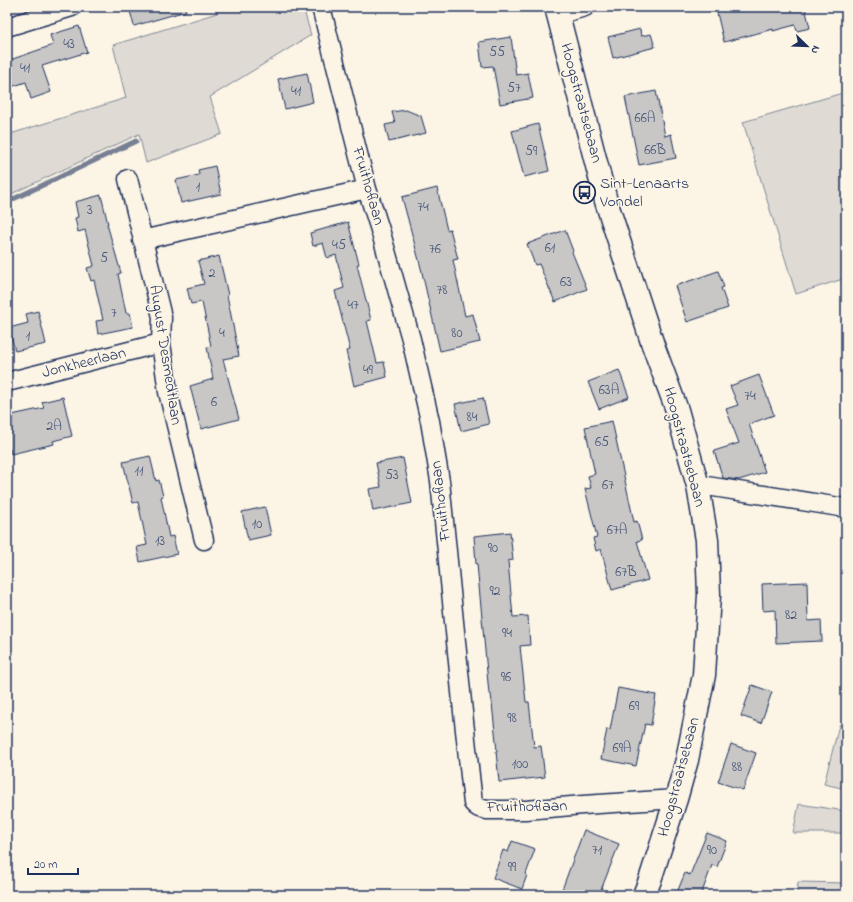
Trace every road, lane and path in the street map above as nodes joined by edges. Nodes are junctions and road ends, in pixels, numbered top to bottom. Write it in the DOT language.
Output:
graph roads {
  1 [pos="72,7"];
  2 [pos="321,7"];
  3 [pos="585,7"];
  4 [pos="557,11"];
  5 [pos="7,27"];
  6 [pos="128,179"];
  7 [pos="367,189"];
  8 [pos="142,240"];
  9 [pos="161,343"];
  10 [pos="7,382"];
  11 [pos="698,486"];
  12 [pos="846,508"];
  13 [pos="204,540"];
  14 [pos="676,799"];
  15 [pos="644,895"];
  1 -- 5 [label="street"];
  2 -- 7 [label="street, Fruithoflaan"];
  3 -- 4 [label="street"];
  4 -- 11 [label="main road, Hoogstraatsebaan"];
  6 -- 8 [label="street, August Desmedtlaan"];
  7 -- 8 [label="street"];
  7 -- 14 [label="street, Fruithoflaan"];
  8 -- 9 [label="street, August Desmedtlaan"];
  9 -- 10 [label="street, Jonkheerlaan"];
  9 -- 13 [label="street, August Desmedtlaan"];
  11 -- 12 [label="street"];
  11 -- 14 [label="main road, Hoogstraatsebaan"];
  14 -- 15 [label="main road, Hoogstraatsebaan"];
}
